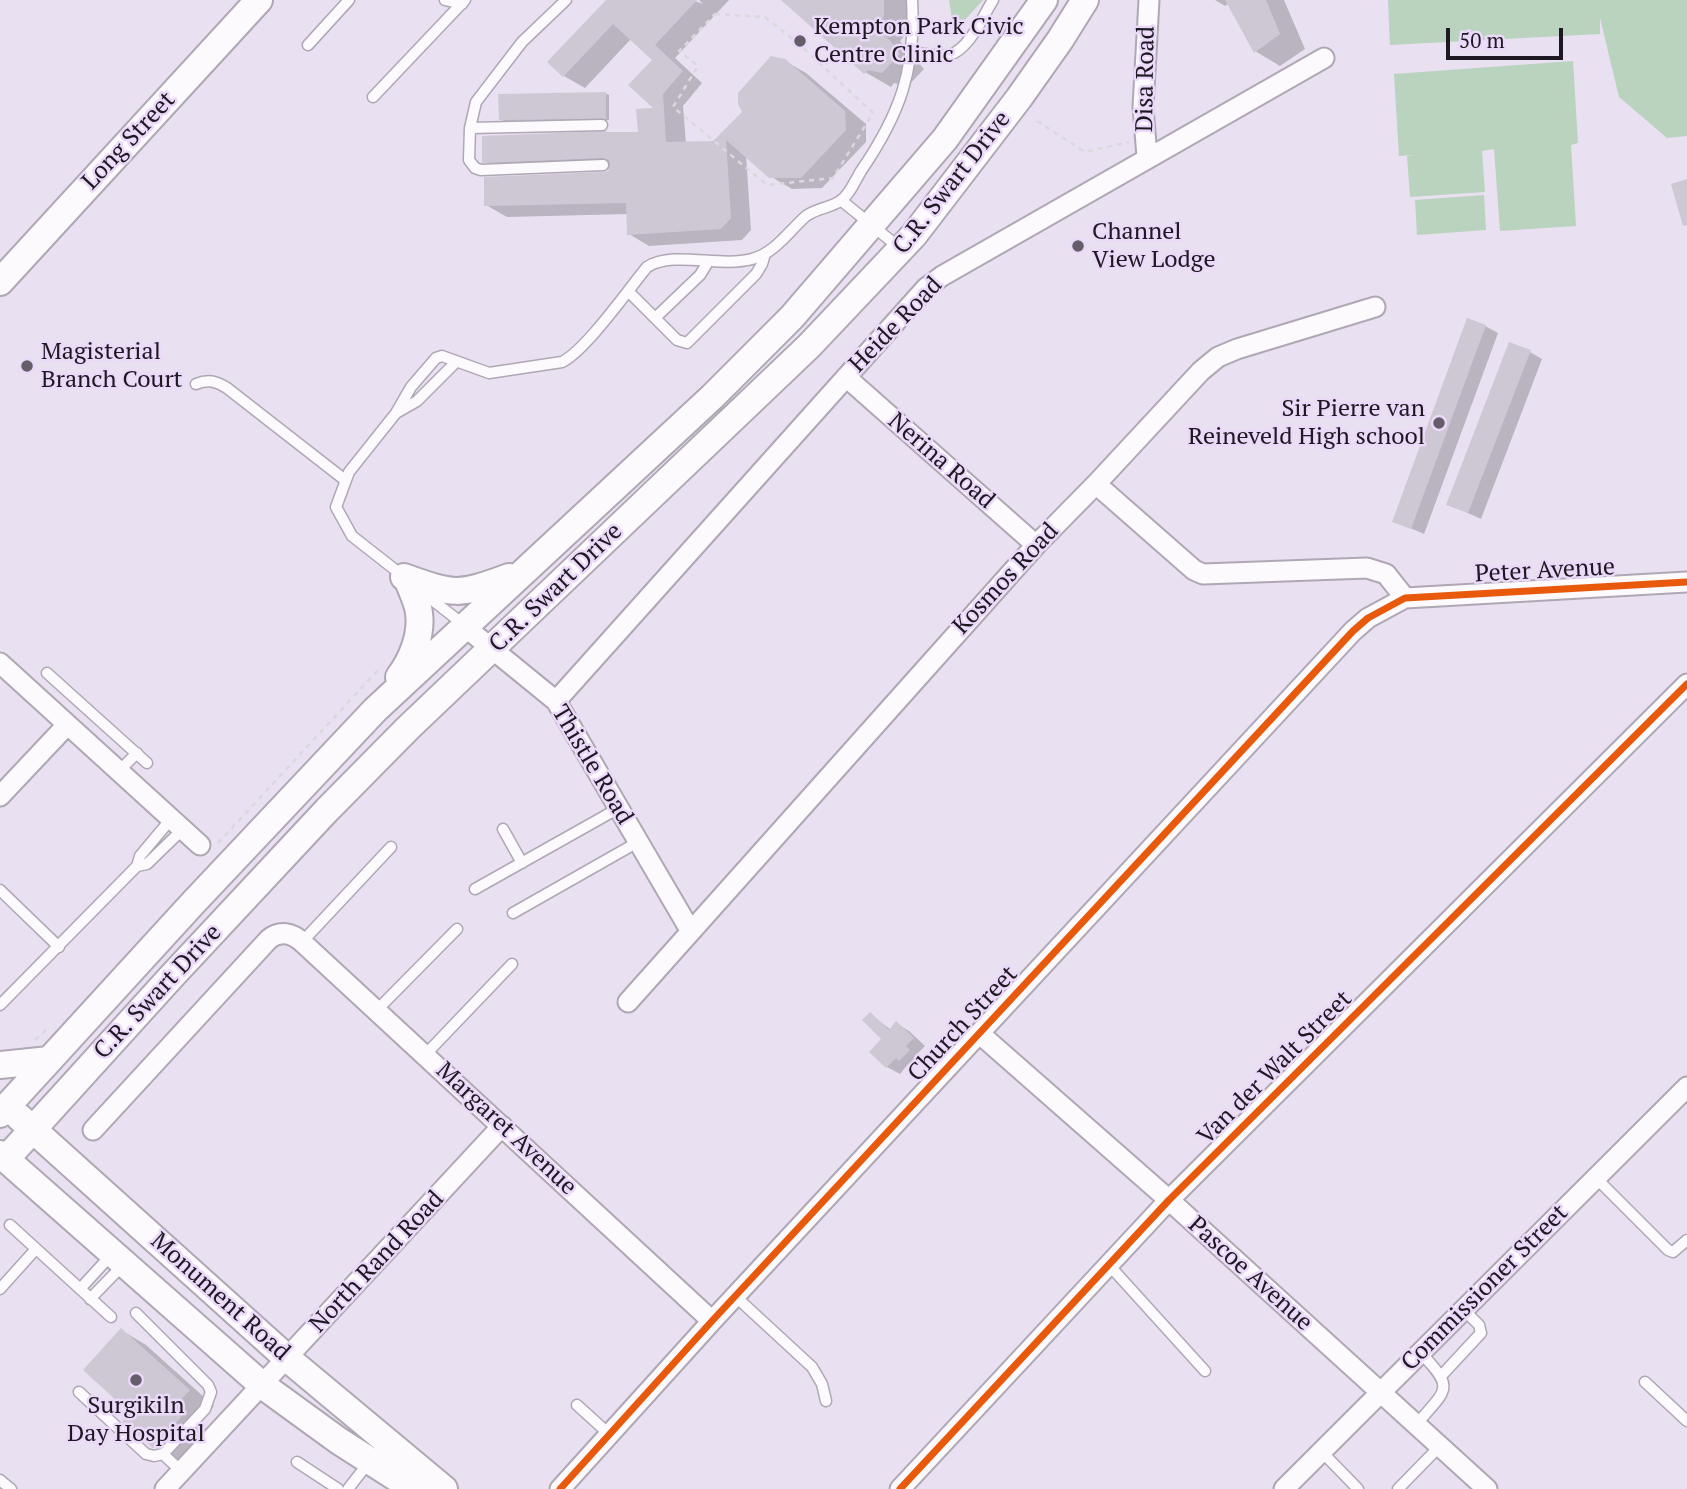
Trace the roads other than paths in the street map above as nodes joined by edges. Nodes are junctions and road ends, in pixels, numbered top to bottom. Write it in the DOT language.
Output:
graph roads {
  1 [pos="259,0"];
  2 [pos="349,0"];
  3 [pos="445,0"];
  4 [pos="566,0"];
  5 [pos="912,0"];
  6 [pos="993,0"];
  7 [pos="1044,0"];
  8 [pos="1085,0"];
  9 [pos="1149,0"];
  10 [pos="463,2"];
  11 [pos="308,45"];
  12 [pos="910,52"];
  13 [pos="1324,58"];
  14 [pos="373,97"];
  15 [pos="602,125"];
  16 [pos="470,128"];
  17 [pos="1146,147"];
  18 [pos="603,165"];
  19 [pos="842,201"];
  20 [pos="871,226"];
  21 [pos="901,249"];
  22 [pos="765,254"];
  23 [pos="708,262"];
  24 [pos="0,282"];
  25 [pos="628,291"];
  26 [pos="1375,307"];
  27 [pos="655,318"];
  28 [pos="456,362"];
  29 [pos="846,377"];
  30 [pos="196,384"];
  31 [pos="396,412"];
  32 [pos="345,480"];
  33 [pos="1097,484"];
  34 [pos="1036,545"];
  35 [pos="522,573"];
  36 [pos="406,579"];
  37 [pos="1687,582"];
  38 [pos="1405,598"];
  39 [pos="464,626"];
  40 [pos="494,648"];
  41 [pos="0,663"];
  42 [pos="47,673"];
  43 [pos="1687,684"];
  44 [pos="556,701"];
  45 [pos="375,710"];
  46 [pos="67,725"];
  47 [pos="137,753"];
  48 [pos="148,763"];
  49 [pos="118,772"];
  50 [pos="0,796"];
  51 [pos="619,808"];
  52 [pos="177,824"];
  53 [pos="503,829"];
  54 [pos="638,842"];
  55 [pos="200,845"];
  56 [pos="391,847"];
  57 [pos="522,863"];
  58 [pos="137,866"];
  59 [pos="0,890"];
  60 [pos="475,890"];
  61 [pos="513,913"];
  62 [pos="457,929"];
  63 [pos="690,930"];
  64 [pos="300,940"];
  65 [pos="59,947"];
  66 [pos="512,964"];
  67 [pos="628,1002"];
  68 [pos="0,1005"];
  69 [pos="377,1010"];
  70 [pos="980,1034"];
  71 [pos="425,1055"];
  72 [pos="49,1060"];
  73 [pos="0,1065"];
  74 [pos="1687,1087"];
  75 [pos="2,1107"];
  76 [pos="502,1126"];
  77 [pos="32,1129"];
  78 [pos="93,1130"];
  79 [pos="2,1160"];
  80 [pos="1596,1178"];
  81 [pos="1169,1200"];
  82 [pos="10,1225"];
  83 [pos="1687,1240"];
  84 [pos="35,1250"];
  85 [pos="117,1259"];
  86 [pos="1109,1265"];
  87 [pos="0,1289"];
  88 [pos="80,1289"];
  89 [pos="735,1296"];
  90 [pos="90,1299"];
  91 [pos="1463,1309"];
  92 [pos="136,1313"];
  93 [pos="111,1317"];
  94 [pos="712,1321"];
  95 [pos="1420,1352"];
  96 [pos="288,1359"];
  97 [pos="1205,1371"];
  98 [pos="1442,1375"];
  99 [pos="1645,1382"];
  100 [pos="262,1385"];
  101 [pos="79,1392"];
  102 [pos="1380,1392"];
  103 [pos="826,1401"];
  104 [pos="577,1405"];
  105 [pos="1687,1421"];
  106 [pos="1416,1425"];
  107 [pos="610,1434"];
  108 [pos="1440,1446"];
  109 [pos="1321,1451"];
  110 [pos="163,1454"];
  111 [pos="297,1462"];
  112 [pos="181,1471"];
  113 [pos="381,1472"];
  114 [pos="0,1480"];
  115 [pos="10,1489"];
  116 [pos="165,1489"];
  117 [pos="338,1489"];
  118 [pos="348,1489"];
  119 [pos="414,1489"];
  120 [pos="444,1489"];
  121 [pos="560,1489"];
  122 [pos="900,1489"];
  123 [pos="1284,1489"];
  124 [pos="1358,1489"];
  125 [pos="1398,1489"];
  126 [pos="1486,1489"];
  1 -- 24 [label="main road, Long Street"];
  2 -- 11 [label="lane"];
  3 -- 10 [label="lane"];
  4 -- 16 [label="lane"];
  5 -- 12 [label="lane"];
  6 -- 12 [label="lane"];
  7 -- 20 [label="main road, C.R. Swart Drive"];
  8 -- 21 [label="main road, C.R. Swart Drive"];
  9 -- 17 [label="street, Disa Road"];
  10 -- 14 [label="lane"];
  12 -- 19 [label="lane"];
  13 -- 17 [label="street, Heide Road"];
  15 -- 16 [label="lane"];
  16 -- 18 [label="lane"];
  17 -- 29 [label="street, Heide Road"];
  19 -- 20 [label="lane"];
  19 -- 22 [label="lane"];
  20 -- 21 [label="lane"];
  20 -- 35 [label="main road, C.R. Swart Drive"];
  21 -- 40 [label="main road, C.R. Swart Drive"];
  22 -- 23 [label="lane"];
  22 -- 27 [label="lane"];
  23 -- 25 [label="lane"];
  23 -- 27 [label="lane"];
  25 -- 27 [label="lane"];
  25 -- 28 [label="lane"];
  26 -- 33 [label="street, Kosmos Road"];
  28 -- 31 [label="lane"];
  28 -- 31 [label="lane"];
  29 -- 34 [label="street, Nerina Road"];
  29 -- 44 [label="street, Heide Road"];
  30 -- 32 [label="lane"];
  31 -- 32 [label="lane"];
  32 -- 36 [label="lane"];
  33 -- 34 [label="street, Kosmos Road"];
  33 -- 38 [label="street"];
  34 -- 63 [label="street, Kosmos Road"];
  35 -- 36 [label="main road"];
  35 -- 39 [label="main road, C.R. Swart Drive"];
  36 -- 39 [label="lane"];
  36 -- 45 [label="main road"];
  37 -- 38 [label="street, Peter Avenue"];
  38 -- 70 [label="street, Church Street"];
  39 -- 40 [label="street, Thistle Road"];
  39 -- 45 [label="main road, C.R. Swart Drive"];
  40 -- 44 [label="street, Thistle Road"];
  40 -- 77 [label="main road, C.R. Swart Drive"];
  41 -- 46 [label="street"];
  42 -- 47 [label="lane"];
  43 -- 81 [label="street, Van der Walt Street"];
  44 -- 51 [label="street, Thistle Road"];
  45 -- 72 [label="main road, C.R. Swart Drive"];
  46 -- 49 [label="street"];
  46 -- 50 [label="street"];
  47 -- 48 [label="lane"];
  47 -- 49 [label="lane"];
  49 -- 52 [label="street"];
  51 -- 54 [label="street, Thistle Road"];
  51 -- 57 [label="lane"];
  52 -- 55 [label="street"];
  52 -- 58 [label="lane"];
  52 -- 58 [label="lane"];
  53 -- 57 [label="lane"];
  54 -- 61 [label="lane"];
  54 -- 63 [label="street, Thistle Road"];
  56 -- 64 [label="lane"];
  57 -- 60 [label="lane"];
  58 -- 65 [label="lane"];
  59 -- 65 [label="lane"];
  62 -- 69 [label="lane"];
  63 -- 67 [label="street, Kosmos Road"];
  64 -- 69 [label="street, Margaret Avenue"];
  64 -- 78 [label="street"];
  65 -- 68 [label="lane"];
  66 -- 71 [label="lane"];
  69 -- 71 [label="street, Margaret Avenue"];
  70 -- 81 [label="street, Pascoe Avenue"];
  70 -- 89 [label="street, Church Street"];
  71 -- 76 [label="street, Margaret Avenue"];
  72 -- 73 [label="main road"];
  72 -- 75 [label="main road, C.R. Swart Drive"];
  74 -- 80 [label="street, Commissioner Street"];
  75 -- 77 [label="main road, Monument Road"];
  76 -- 94 [label="street, Margaret Avenue"];
  76 -- 96 [label="street, North Rand Road"];
  77 -- 79 [label="main road, C.R. Swart Drive"];
  77 -- 96 [label="main road, Monument Road"];
  79 -- 85 [label="main road, Monument Road"];
  80 -- 83 [label="lane"];
  80 -- 91 [label="street, Commissioner Street"];
  81 -- 86 [label="street, Van der Walt Street"];
  81 -- 102 [label="street, Pascoe Avenue"];
  82 -- 84 [label="lane"];
  84 -- 87 [label="lane"];
  84 -- 88 [label="lane"];
  85 -- 88 [label="lane"];
  85 -- 90 [label="lane"];
  85 -- 100 [label="main road, Monument Road"];
  86 -- 97 [label="lane"];
  86 -- 122 [label="street, Van der Walt Street"];
  88 -- 90 [label="lane"];
  89 -- 94 [label="street, Church Street"];
  89 -- 103 [label="lane"];
  90 -- 93 [label="lane"];
  91 -- 95 [label="street, Commissioner Street"];
  91 -- 98 [label="lane"];
  92 -- 110 [label="lane"];
  94 -- 107 [label="street, Church Street"];
  95 -- 98 [label="lane"];
  95 -- 102 [label="street, Commissioner Street"];
  96 -- 100 [label="street, North Rand Road"];
  96 -- 120 [label="main road, Monument Road"];
  98 -- 106 [label="lane"];
  99 -- 105 [label="lane"];
  100 -- 112 [label="street, North Rand Road"];
  100 -- 113 [label="main road, Monument Road"];
  101 -- 110 [label="lane"];
  102 -- 106 [label="street, Pascoe Avenue"];
  102 -- 109 [label="street, Commissioner Street"];
  104 -- 107 [label="lane"];
  106 -- 108 [label="street, Pascoe Avenue"];
  107 -- 121 [label="street, Church Street"];
  108 -- 125 [label="lane"];
  108 -- 126 [label="street, Pascoe Avenue"];
  109 -- 123 [label="street, Commissioner Street"];
  109 -- 124 [label="lane"];
  110 -- 112 [label="lane"];
  111 -- 117 [label="lane"];
  112 -- 116 [label="street, North Rand Road"];
  113 -- 118 [label="lane"];
  113 -- 119 [label="main road, Monument Road"];
  114 -- 115 [label="lane"];
}
